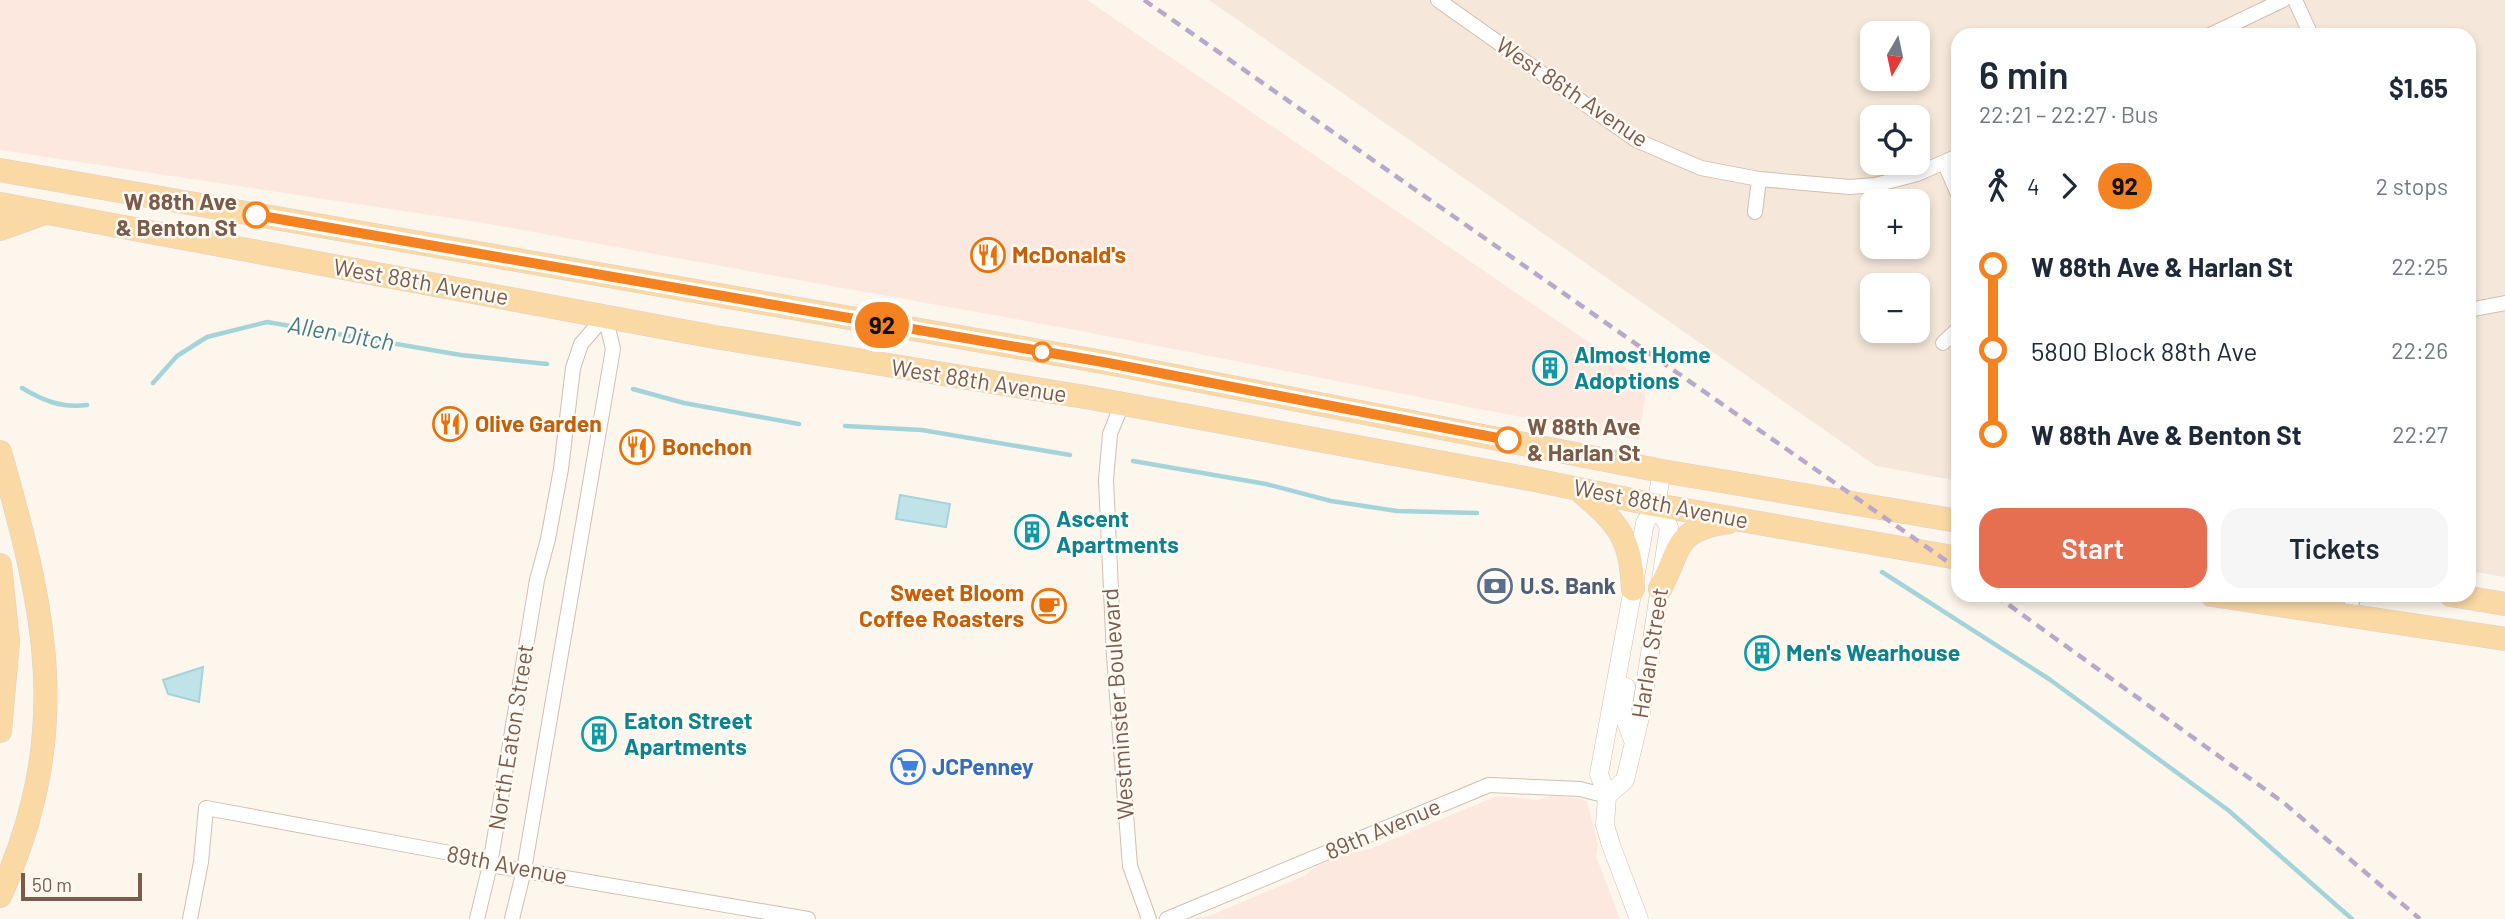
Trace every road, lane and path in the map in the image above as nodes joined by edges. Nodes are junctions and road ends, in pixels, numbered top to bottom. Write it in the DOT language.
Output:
graph roads {
  1 [pos="1438,0"];
  2 [pos="2283,0"];
  3 [pos="2295,0"];
  4 [pos="2225,28"];
  5 [pos="2308,28"];
  6 [pos="1951,159"];
  7 [pos="1944,162"];
  8 [pos="0,170"];
  9 [pos="1951,178"];
  10 [pos="1759,179"];
  11 [pos="0,204"];
  12 [pos="45,212"];
  13 [pos="1755,212"];
  14 [pos="0,229"];
  15 [pos="2505,303"];
  16 [pos="2476,309"];
  17 [pos="605,316"];
  18 [pos="1951,336"];
  19 [pos="1943,343"];
  20 [pos="1122,404"];
  21 [pos="0,452"];
  22 [pos="1662,471"];
  23 [pos="1577,488"];
  24 [pos="1656,505"];
  25 [pos="1742,520"];
  26 [pos="1951,520"];
  27 [pos="1951,557"];
  28 [pos="0,565"];
  29 [pos="1633,589"];
  30 [pos="1660,589"];
  31 [pos="2476,599"];
  32 [pos="2309,602"];
  33 [pos="2505,604"];
  34 [pos="2351,605"];
  35 [pos="1627,618"];
  36 [pos="2505,639"];
  37 [pos="0,731"];
  38 [pos="1634,743"];
  39 [pos="1607,796"];
  40 [pos="490,864"];
  41 [pos="524,870"];
  42 [pos="0,896"];
  43 [pos="190,919"];
  44 [pos="477,919"];
  45 [pos="512,919"];
  46 [pos="808,919"];
  47 [pos="1149,919"];
  48 [pos="1167,919"];
  49 [pos="1639,919"];
  1 -- 10 [label="street, West 86th Avenue"];
  2 -- 4 [label="street"];
  3 -- 5 [label="street"];
  6 -- 7 [label="street, West 86th Avenue"];
  7 -- 9 [label="street"];
  7 -- 10 [label="street, West 86th Avenue"];
  8 -- 22 [label="main road, West 88th Avenue"];
  10 -- 13 [label="street"];
  11 -- 12 [label="main road, West 88th Avenue"];
  12 -- 14 [label="main road"];
  12 -- 17 [label="main road, West 88th Avenue"];
  15 -- 16 [label="street"];
  17 -- 20 [label="main road, West 88th Avenue"];
  17 -- 40 [label="street, North Eaton Street"];
  17 -- 41 [label="street, North Eaton Street"];
  18 -- 19 [label="street"];
  20 -- 23 [label="main road, West 88th Avenue"];
  20 -- 47 [label="street, Westminster Boulevard"];
  21 -- 42 [label="main road"];
  22 -- 24 [label="street, Harlan Street"];
  22 -- 26 [label="main road, West 88th Avenue"];
  23 -- 24 [label="main road, West 88th Avenue"];
  23 -- 29 [label="main road"];
  24 -- 25 [label="main road, West 88th Avenue"];
  24 -- 29 [label="street, Harlan Street"];
  24 -- 30 [label="street, Harlan Street"];
  25 -- 27 [label="main road, West 88th Avenue"];
  25 -- 30 [label="main road"];
  28 -- 37 [label="main road"];
  29 -- 35 [label="street, Harlan Street"];
  30 -- 38 [label="street, Harlan Street"];
  31 -- 33 [label="main road"];
  32 -- 34 [label="main road"];
  34 -- 36 [label="main road"];
  35 -- 38 [label="street"];
  35 -- 39 [label="street, Harlan Street"];
  38 -- 39 [label="street, Harlan Street"];
  39 -- 48 [label="street, 89th Avenue"];
  39 -- 49 [label="street, Harlan Street"];
  40 -- 41 [label="street, 89th Avenue"];
  40 -- 43 [label="street, 89th Avenue"];
  40 -- 44 [label="street, North Eaton Street"];
  41 -- 45 [label="street, North Eaton Street"];
  41 -- 46 [label="street, 89th Avenue"];
}
